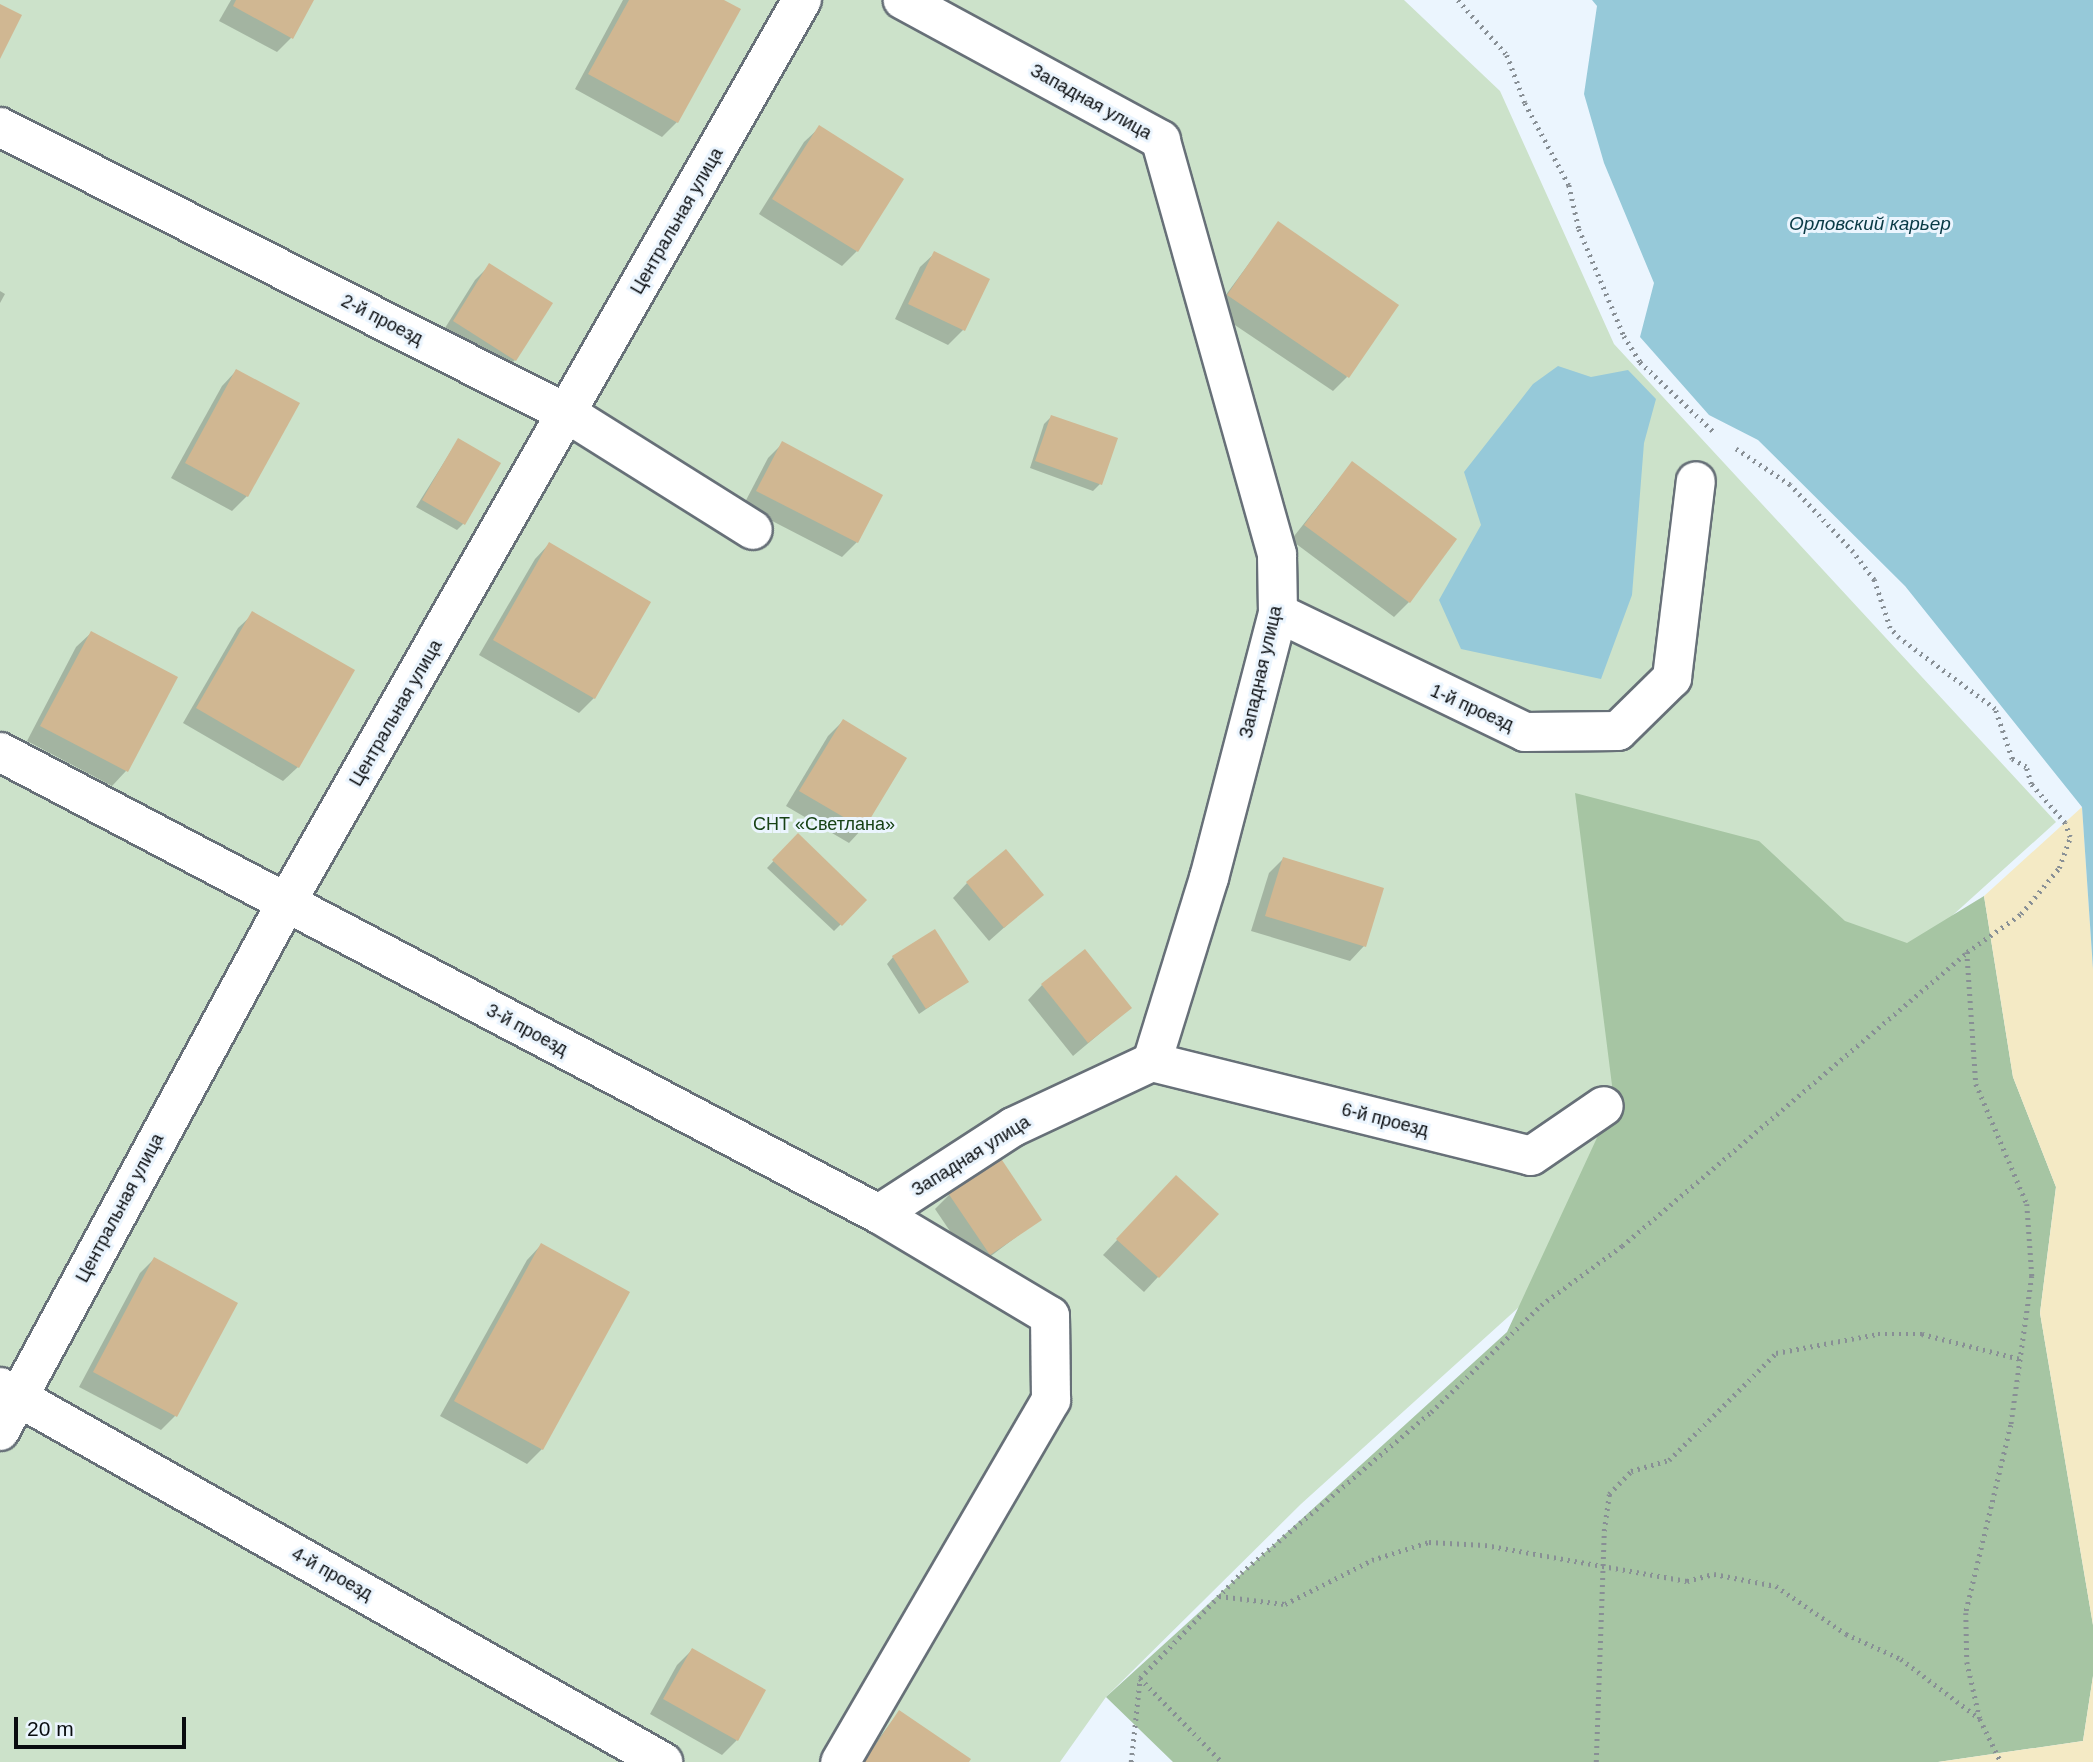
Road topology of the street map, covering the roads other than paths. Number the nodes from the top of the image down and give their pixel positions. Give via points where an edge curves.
1 (802, 0) edge
2 (904, 0) edge
3 (0, 127) edge
4 (568, 414) junction
5 (1696, 481) dead end
6 (753, 530) dead end
7 (1278, 613) junction
8 (0, 752) edge
9 (286, 903) junction
10 (1152, 1062) junction
11 (1604, 1106) dead end
12 (880, 1214) junction
13 (9, 1392) edge
14 (0, 1431) edge
15 (663, 1762) edge
16 (839, 1762) edge

1 - 4 street, Центральная улица
2 - 7 street, Западная улица via 1161,140 1277,554
3 - 4 street, 2-й проезд
4 - 6 street, 2-й проезд
4 - 9 street, Центральная улица
5 - 7 street, 1-й проезд via 1672,678 1618,731 1525,732
7 - 10 street, Западная улица via 1209,878
8 - 9 street, 3-й проезд
9 - 12 street, 3-й проезд
9 - 13 street, Центральная улица
10 - 11 street, 6-й проезд via 1531,1156
10 - 12 street, Западная улица via 1013,1127
12 - 16 street, 3-й проезд via 1050,1316 1051,1400
13 - 14 street, Центральная улица
13 - 15 street, 4-й проезд

